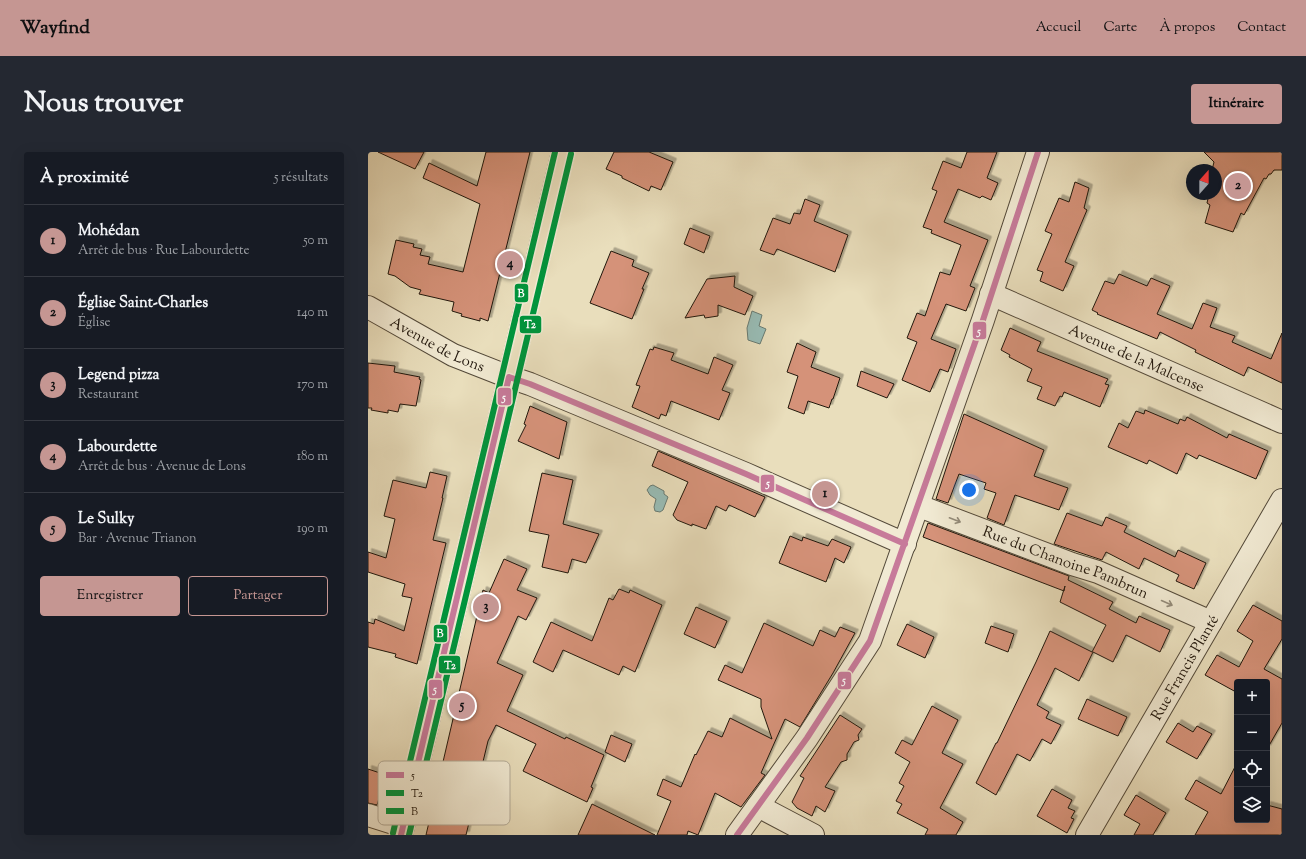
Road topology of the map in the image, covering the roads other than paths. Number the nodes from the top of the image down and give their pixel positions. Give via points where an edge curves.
1 (563, 152) edge
2 (1038, 152) edge
3 (991, 294) junction
4 (368, 307) edge
5 (509, 378) junction
6 (1282, 422) edge
7 (1282, 500) edge
8 (919, 506) junction
9 (905, 544) junction
10 (1211, 622) junction
11 (418, 761) edge
12 (758, 806) junction
13 (368, 815) edge
14 (378, 819) edge
15 (391, 825) edge
16 (402, 830) edge
17 (737, 835) edge
18 (813, 835) edge
19 (1087, 835) edge

1 - 5 main road
2 - 3 street
3 - 6 street, Avenue de la Malcense
3 - 8 street
4 - 5 street, Avenue de Lons via 453,355
5 - 9 street, Avenue de Lons via 530,384 721,463
5 - 11 main road
7 - 10 street, Rue Francis Planté
8 - 9 street
8 -> 10 street, Rue du Chanoine Pambrun via 1098,572
9 - 12 street via 870,641 807,738
10 - 19 street, Rue Francis Planté
12 - 17 street
12 - 18 street
13 - 14 street
15 - 16 street

